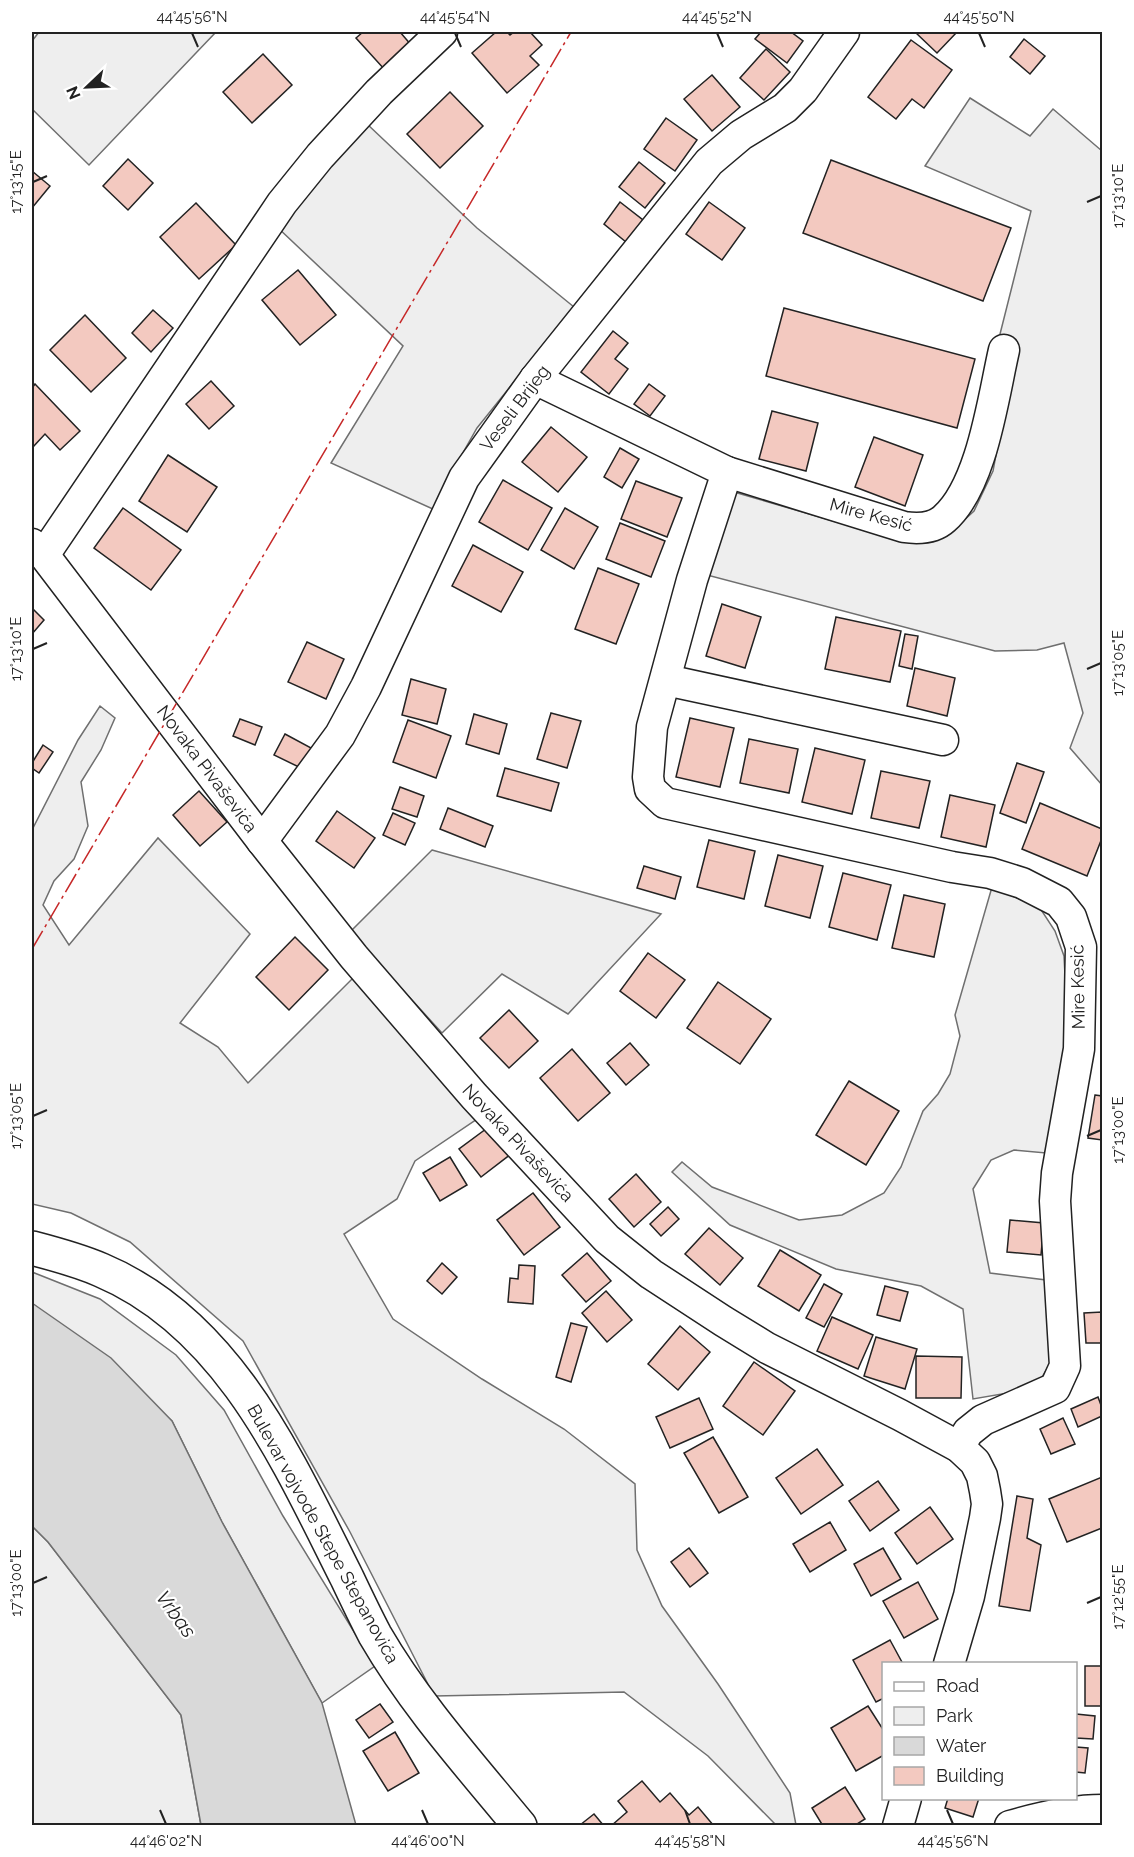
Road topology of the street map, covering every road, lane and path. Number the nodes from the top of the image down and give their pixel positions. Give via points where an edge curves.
1 (442, 32) edge
2 (844, 32) edge
3 (1004, 350) dead end
4 (536, 379) junction
5 (727, 472) junction
6 (38, 550) edge
7 (666, 680) junction
8 (943, 740) dead end
9 (262, 841) junction
10 (32, 1248) edge
11 (959, 1447) junction
12 (950, 1662) edge
13 (905, 1800) edge
14 (1102, 1810) edge
15 (520, 1826) edge
16 (898, 1826) edge
17 (1010, 1826) edge

1 - 6 street via 379,92 282,203
2 - 4 street, Veseli Brijeg via 785,108 741,135 709,162
3 - 5 street, Mire Kesić via 970,483 943,520 929,527 904,527
4 - 5 street, Mire Kesić
4 - 9 street, Veseli Brijeg via 464,478 340,735
5 - 7 street, Mire Kesić via 692,580
6 - 9 street, Novaka Pivaševića
7 - 8 street
7 - 11 street, Mire Kesić via 652,727 647,766 650,789 665,803 990,873 1022,883 1059,902 1071,917 1081,947 1079,1049 1055,1201 1065,1366 1055,1388 983,1420 968,1432
9 - 11 street, Novaka Pivaševića via 354,957 474,1096 608,1239 651,1274 767,1348
10 - 15 main road, Bulevar vojvode Stepe Stepanovića via 102,1270 139,1290 185,1324 221,1362 265,1423 375,1634 413,1694
11 - 12 street, Novaka Pivaševića via 975,1462 982,1476 987,1504 969,1596
13 - 16 street
14 - 17 street via 1046,1815

